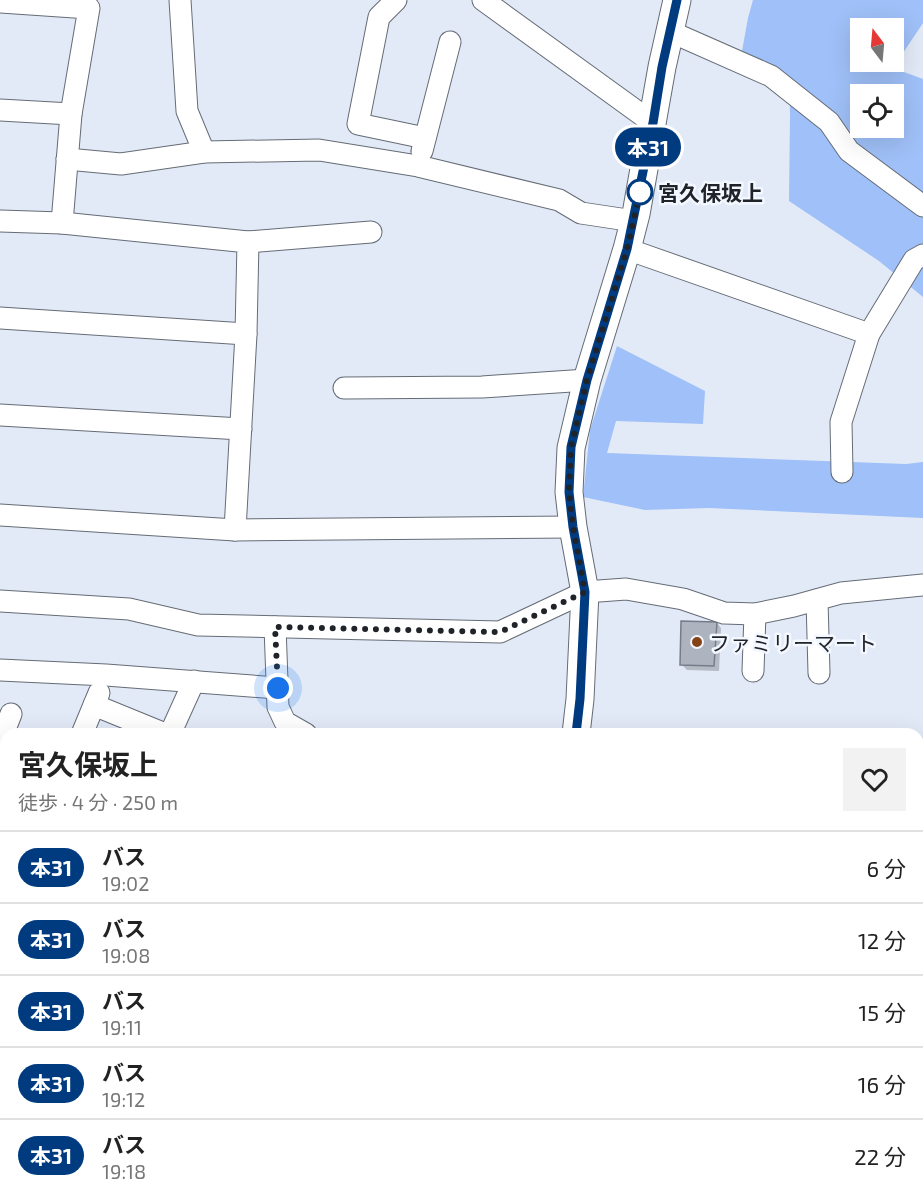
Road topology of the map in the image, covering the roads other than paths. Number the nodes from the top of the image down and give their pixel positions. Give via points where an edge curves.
1 (180, 0) edge
2 (396, 0) edge
3 (483, 0) edge
4 (677, 0) edge
5 (0, 2) edge
6 (669, 31) junction
7 (450, 42) dead end
8 (0, 110) edge
9 (71, 114) junction
10 (653, 123) junction
11 (425, 138) junction
12 (204, 152) junction
13 (67, 159) junction
14 (418, 166) junction
15 (923, 206) edge
16 (0, 221) edge
17 (634, 221) junction
18 (62, 224) junction
19 (371, 232) dead end
20 (248, 242) junction
21 (627, 249) junction
22 (923, 255) edge
23 (0, 318) edge
24 (246, 334) junction
25 (869, 334) junction
26 (587, 380) junction
27 (344, 388) dead end
28 (0, 415) edge
29 (240, 429) junction
30 (842, 472) dead end
31 (0, 515) edge
32 (573, 527) junction
33 (235, 530) junction
34 (923, 585) edge
35 (585, 592) junction
36 (817, 600) junction
37 (0, 601) edge
38 (755, 614) junction
39 (275, 627) junction
40 (0, 670) edge
41 (753, 670) dead end
42 (819, 673) dead end
43 (106, 675) junction
44 (194, 681) junction
45 (278, 688) junction
46 (94, 705) junction
47 (11, 714) dead end
48 (6, 728) edge
49 (84, 728) edge
50 (150, 728) edge
51 (173, 728) edge
52 (296, 728) edge
53 (577, 728) edge

1 - 12 street via 187,111
2 - 11 street via 379,17 358,124
3 - 10 street
4 - 6 main road
5 - 9 street via 89,8
6 - 10 main road
6 - 15 street via 771,76 829,122 849,152
7 - 11 street
8 - 9 street
9 - 13 street
10 - 17 main road
11 - 14 street
12 - 13 street via 121,164
12 - 14 street via 319,150
13 - 18 street
14 - 17 street via 559,200 582,213
16 - 18 street
17 - 21 main road
18 - 20 street
19 - 20 street
20 - 24 street
21 - 25 street
21 - 26 main road
22 - 25 street via 914,260
23 - 24 street
24 - 29 street
25 - 30 street via 841,422
26 - 27 street via 482,387
26 - 32 main road via 568,471
28 - 29 street
29 - 33 street
31 - 33 street
32 - 33 street
32 - 35 main road
34 - 36 street via 841,593
35 - 38 street via 627,589 683,599 724,613
35 - 39 street via 500,632
35 - 53 main road
36 - 38 street
36 - 42 street
37 - 39 street via 129,609 198,625
38 - 41 street
39 - 45 street
40 - 43 street
43 - 44 street
43 - 46 street
44 - 45 street
44 - 51 street
45 - 52 street via 278,707 285,722
46 - 49 street
46 - 50 street
47 - 48 street

